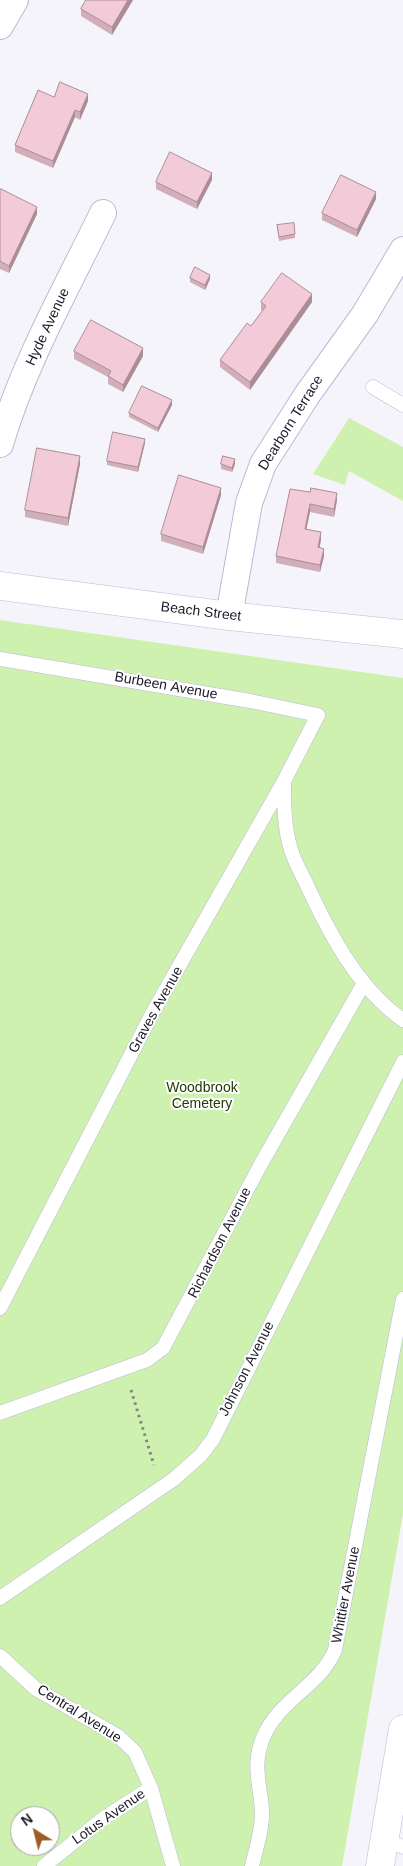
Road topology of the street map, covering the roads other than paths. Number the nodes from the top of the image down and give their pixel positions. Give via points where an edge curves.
1 (15, 0) edge
2 (0, 26) edge
3 (102, 213) dead end
4 (403, 250) edge
5 (372, 388) dead end
6 (403, 405) edge
7 (0, 444) edge
8 (0, 586) edge
9 (229, 616) junction
10 (403, 634) edge
11 (7, 660) edge
12 (318, 715) joint
13 (284, 781) junction
14 (364, 984) junction
15 (403, 1020) edge
16 (403, 1062) edge
17 (403, 1299) edge
18 (0, 1308) edge
19 (0, 1413) edge
20 (0, 1598) edge
21 (0, 1656) edge
22 (403, 1729) edge
23 (151, 1788) junction
24 (389, 1851) edge
25 (44, 1866) edge
26 (172, 1866) edge
27 (252, 1866) edge

1 - 2 street
3 - 7 street, Hyde Avenue via 22,384
4 - 9 street, Dearborn Terrace via 365,314 263,464 246,520
5 - 6 lane
8 - 9 street, Beach Street
9 - 10 street, Beach Street
11 - 12 lane, Burbeen Avenue
12 - 13 lane, Graves Avenue
13 - 14 lane via 284,817 291,850 318,908
13 - 18 lane, Graves Avenue via 153,1012
14 - 15 lane via 386,1008
14 - 19 lane, Richardson Avenue via 262,1162 163,1348 147,1360
16 - 20 lane, Johnson Avenue via 213,1439 201,1456 161,1488
17 - 27 lane, Whittier Avenue via 335,1650 330,1663 284,1707 263,1738 256,1773 262,1815
21 - 23 lane, Central Avenue via 36,1689 118,1736 135,1752
22 - 24 street
23 - 25 lane, Lotus Avenue via 104,1818
23 - 26 lane, Central Avenue

